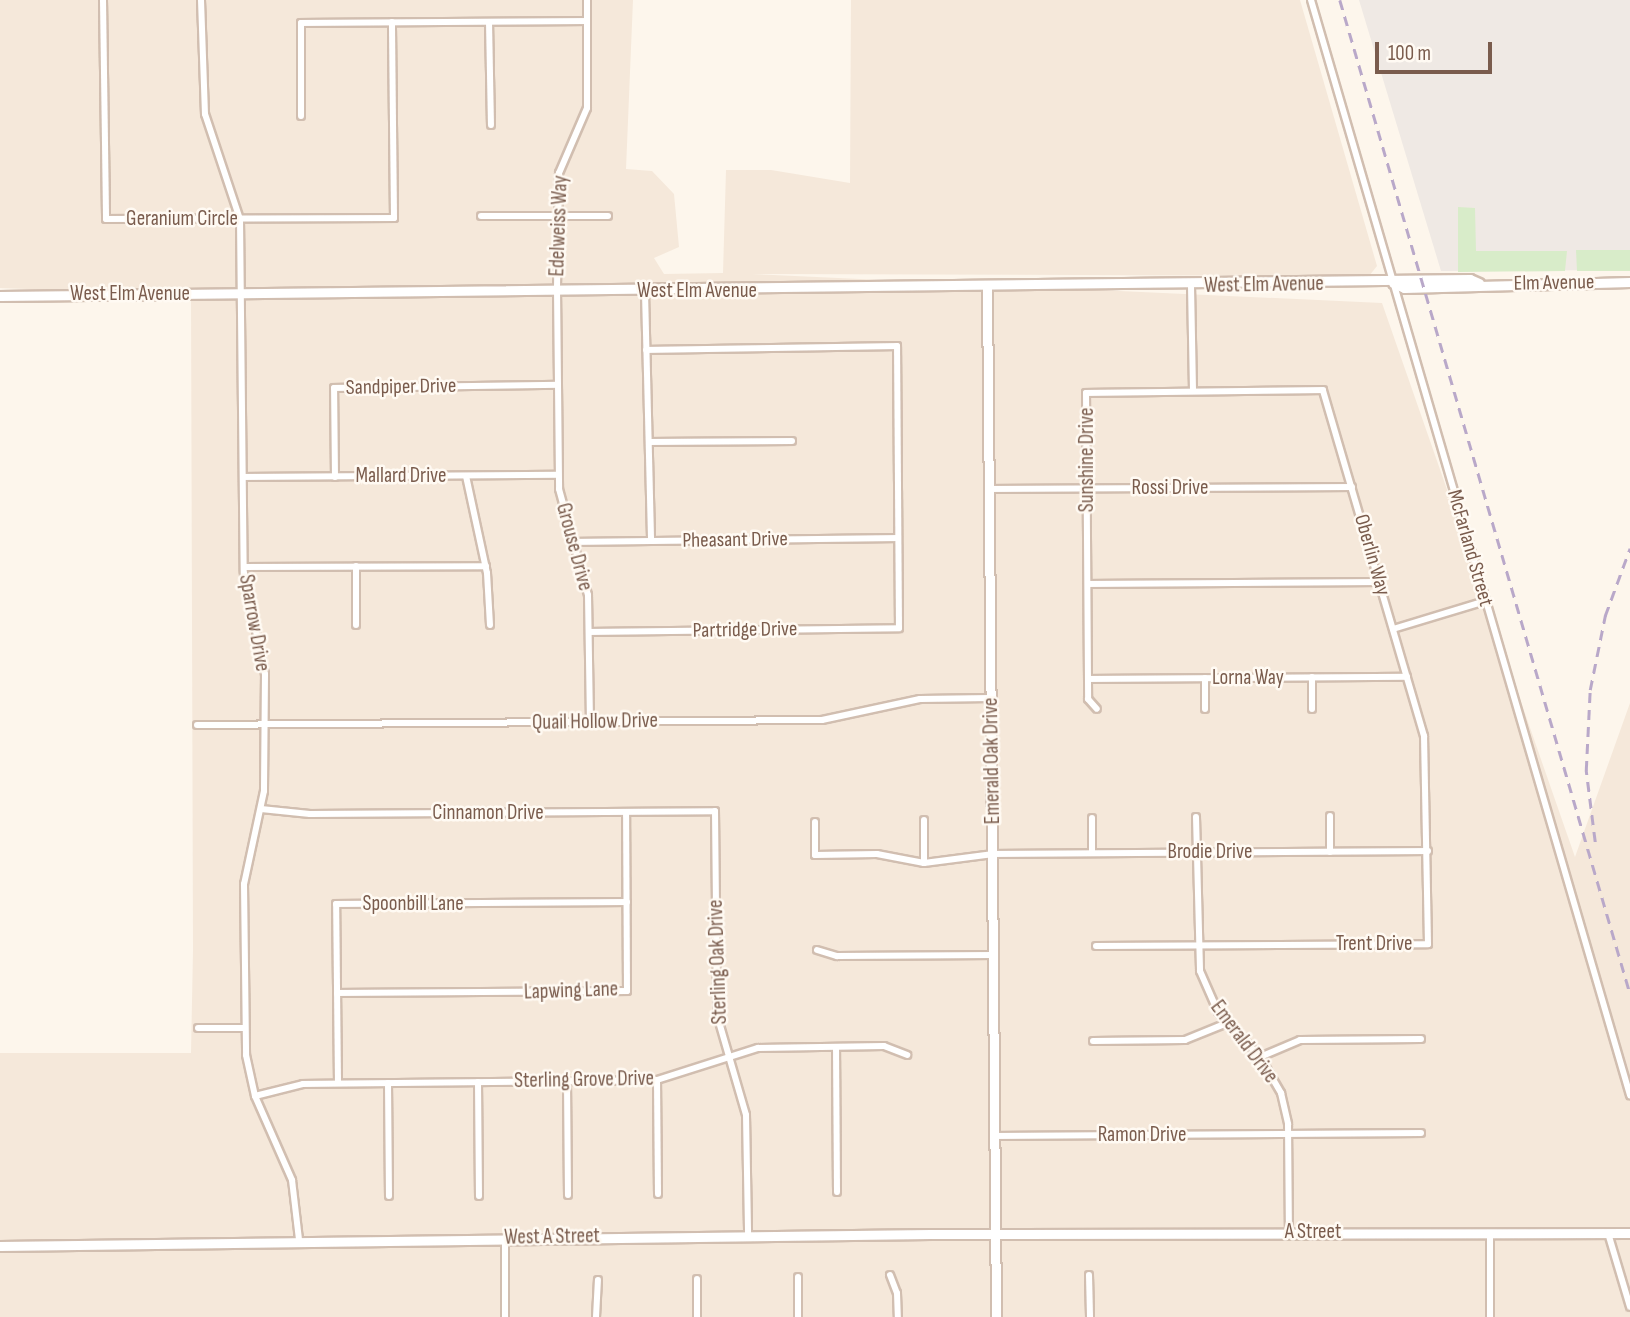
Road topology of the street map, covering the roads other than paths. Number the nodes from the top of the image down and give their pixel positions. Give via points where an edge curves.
1 (103, 0) edge
2 (201, 0) edge
3 (587, 0) edge
4 (1311, 0) edge
5 (587, 21) junction
6 (392, 22) junction
7 (489, 22) junction
8 (301, 116) dead end
9 (491, 125) dead end
10 (481, 216) dead end
11 (558, 216) junction
12 (608, 216) dead end
13 (240, 219) junction
14 (1630, 282) edge
15 (1393, 283) junction
16 (1422, 283) joint
17 (1191, 286) junction
18 (987, 287) junction
19 (557, 289) junction
20 (645, 292) junction
21 (241, 293) junction
22 (0, 296) edge
23 (646, 350) junction
24 (558, 385) junction
25 (1323, 390) joint
26 (1194, 391) junction
27 (792, 441) dead end
28 (650, 442) junction
29 (558, 475) junction
30 (466, 476) junction
31 (243, 477) junction
32 (335, 477) junction
33 (1352, 487) junction
34 (989, 489) junction
35 (1087, 489) junction
36 (898, 538) junction
37 (650, 541) junction
38 (572, 542) junction
39 (355, 566) junction
40 (486, 566) junction
41 (244, 567) junction
42 (1379, 582) junction
43 (1088, 584) junction
44 (1486, 601) junction
45 (356, 625) dead end
46 (489, 625) dead end
47 (1393, 629) junction
48 (590, 632) junction
49 (1312, 677) junction
50 (1407, 677) junction
51 (1205, 678) junction
52 (1088, 679) junction
53 (991, 698) junction
54 (1097, 709) dead end
55 (1205, 709) dead end
56 (1312, 709) dead end
57 (590, 722) junction
58 (197, 725) dead end
59 (266, 725) junction
60 (1427, 779) joint
61 (261, 809) junction
62 (715, 811) joint
63 (626, 812) junction
64 (1330, 816) dead end
65 (1196, 817) dead end
66 (1092, 818) dead end
67 (924, 820) dead end
68 (815, 822) dead end
69 (1427, 851) junction
70 (1330, 852) junction
71 (1092, 853) junction
72 (1196, 853) junction
73 (993, 854) junction
74 (924, 863) junction
75 (627, 902) junction
76 (1096, 946) dead end
77 (1197, 946) junction
78 (817, 950) dead end
79 (994, 955) junction
80 (337, 993) junction
81 (1227, 1023) junction
82 (198, 1028) dead end
83 (245, 1028) junction
84 (1421, 1039) dead end
85 (1093, 1041) dead end
86 (836, 1046) junction
87 (726, 1055) junction
88 (908, 1055) dead end
89 (1260, 1057) junction
90 (657, 1080) junction
91 (478, 1082) junction
92 (567, 1082) junction
93 (338, 1083) junction
94 (388, 1083) junction
95 (1630, 1095) edge
96 (255, 1096) junction
97 (1421, 1133) dead end
98 (1289, 1134) junction
99 (995, 1136) junction
100 (837, 1192) dead end
101 (658, 1194) dead end
102 (568, 1195) dead end
103 (389, 1196) dead end
104 (479, 1196) dead end
105 (1289, 1232) junction
106 (1608, 1233) junction
107 (1630, 1233) edge
108 (996, 1234) junction
109 (1490, 1234) junction
110 (748, 1236) junction
111 (505, 1238) junction
112 (299, 1240) junction
113 (0, 1246) edge
114 (890, 1275) dead end
115 (1089, 1275) dead end
116 (798, 1277) dead end
117 (697, 1279) dead end
118 (597, 1280) dead end
119 (1630, 1307) edge
120 (505, 1317) edge
121 (596, 1317) edge
122 (697, 1317) edge
123 (798, 1317) edge
124 (898, 1317) edge
125 (996, 1317) edge
126 (1090, 1317) edge
127 (1490, 1317) edge

1 - 13 street, Geranium Circle via 106,219
2 - 13 street, Sparrow Drive via 205,114
3 - 5 street, Edelweiss Way
4 - 15 street, McFarland Street
5 - 7 street
5 - 11 street, Edelweiss Way via 587,108 559,173
6 - 7 street
6 - 8 street via 301,23
6 - 13 street, Geranium Circle via 394,218
7 - 9 street
10 - 11 street
11 - 12 street
11 - 19 street, Edelweiss Way
13 - 21 street, Sparrow Drive
14 - 16 street, Elm Avenue
15 - 16 street, West Elm Avenue
15 - 17 street, West Elm Avenue
15 - 44 street, McFarland Street
17 - 18 street, West Elm Avenue
17 - 26 street
18 - 20 street, West Elm Avenue
18 - 34 street, Emerald Oak Drive
19 - 20 street, West Elm Avenue
19 - 21 street, West Elm Avenue
19 - 24 street, Grouse Drive
20 - 23 street
21 - 22 street, West Elm Avenue
21 - 31 street, Sparrow Drive
23 - 28 street
23 - 36 street via 897,346
24 - 29 street, Grouse Drive
24 - 32 street, Sandpiper Drive via 334,387
25 - 26 street, Sunshine Drive
25 - 33 street, Oberlin Way
26 - 35 street, Sunshine Drive via 1086,393
27 - 28 street
28 - 37 street
29 - 30 street, Mallard Drive
29 - 38 street, Grouse Drive
30 - 32 street, Mallard Drive
30 - 40 street
31 - 32 street, Mallard Drive
31 - 41 street, Sparrow Drive
33 - 35 street, Rossi Drive
33 - 42 street, Oberlin Way
34 - 35 street, Rossi Drive
34 - 53 street, Emerald Oak Drive
35 - 43 street, Sunshine Drive
36 - 37 street, Pheasant Drive
36 - 48 street, Partridge Drive via 899,628
37 - 38 street, Pheasant Drive
38 - 48 street, Grouse Drive via 588,595
39 - 40 street
39 - 41 street
39 - 45 street
40 - 46 street
41 - 59 street, Sparrow Drive via 262,654
42 - 43 street
42 - 47 street, Oberlin Way
43 - 52 street, Sunshine Drive
44 - 47 street
44 - 95 street, McFarland Street
47 - 50 street, Oberlin Way
48 - 57 street, Grouse Drive
49 - 50 street, Lorna Way
49 - 51 street, Lorna Way
49 - 56 street
50 - 60 street, Oberlin Way via 1420,720
51 - 52 street, Lorna Way
51 - 55 street
52 - 54 street, Sunshine Drive via 1088,699
53 - 57 street, Quail Hollow Drive via 920,699 835,719
53 - 73 street, Emerald Oak Drive
57 - 59 street, Quail Hollow Drive
58 - 59 street, Quail Hollow Drive
59 - 61 street, Sparrow Drive
60 - 69 street, Trent Drive
61 - 63 street, Cinnamon Drive via 310,814
61 - 83 street, Sparrow Drive via 244,884
62 - 63 street, Cinnamon Drive
62 - 87 street, Sterling Oak Drive via 717,1015
63 - 75 street, Lapwing Lane
64 - 70 street
65 - 72 street, Emerald Drive
66 - 71 street
67 - 74 street
68 - 74 street, Brodie Drive via 815,855 877,855
69 - 70 street, Brodie Drive
69 - 77 street, Trent Drive via 1428,944
70 - 72 street, Brodie Drive
71 - 72 street, Brodie Drive
71 - 73 street, Brodie Drive
72 - 77 street, Emerald Drive
73 - 74 street, Brodie Drive
73 - 79 street, Emerald Oak Drive
75 - 80 street, Lapwing Lane via 627,992
75 - 80 street, Spoonbill Lane via 336,904
76 - 77 street
77 - 81 street, Emerald Drive via 1204,985
78 - 79 street via 837,956
79 - 99 street, Emerald Oak Drive
80 - 93 street, Spoonbill Lane
81 - 85 street via 1195,1039
81 - 89 street, Emerald Drive
82 - 83 street
83 - 96 street, Sparrow Drive
84 - 89 street via 1300,1040
86 - 87 street, Sterling Grove Drive via 758,1048
86 - 88 street, Sterling Grove Drive via 884,1046
86 - 100 street
87 - 90 street, Sterling Grove Drive
87 - 110 street, Sterling Oak Drive via 746,1115
89 - 98 street, Emerald Drive via 1281,1093
90 - 92 street, Sterling Grove Drive
90 - 101 street
91 - 92 street, Sterling Grove Drive
91 - 94 street, Sterling Grove Drive
91 - 104 street
92 - 102 street
93 - 94 street, Sterling Grove Drive
93 - 96 street, Sterling Grove Drive via 289,1086
94 - 103 street
96 - 112 street, Sparrow Drive via 292,1180
97 - 98 street, Ramon Drive
98 - 99 street, Ramon Drive
98 - 105 street, Emerald Drive
99 - 108 street, Emerald Oak Drive
105 - 108 street, A Street
105 - 109 street, A Street
106 - 107 street, A Street
106 - 109 street, A Street
106 - 119 street
108 - 110 street, West A Street
108 - 125 street, Emerald Oak Drive
109 - 127 street
110 - 111 street, West A Street
111 - 112 street, West A Street
111 - 120 street
112 - 113 street, West A Street
114 - 124 street via 897,1293
115 - 126 street
116 - 123 street
117 - 122 street
118 - 121 street

